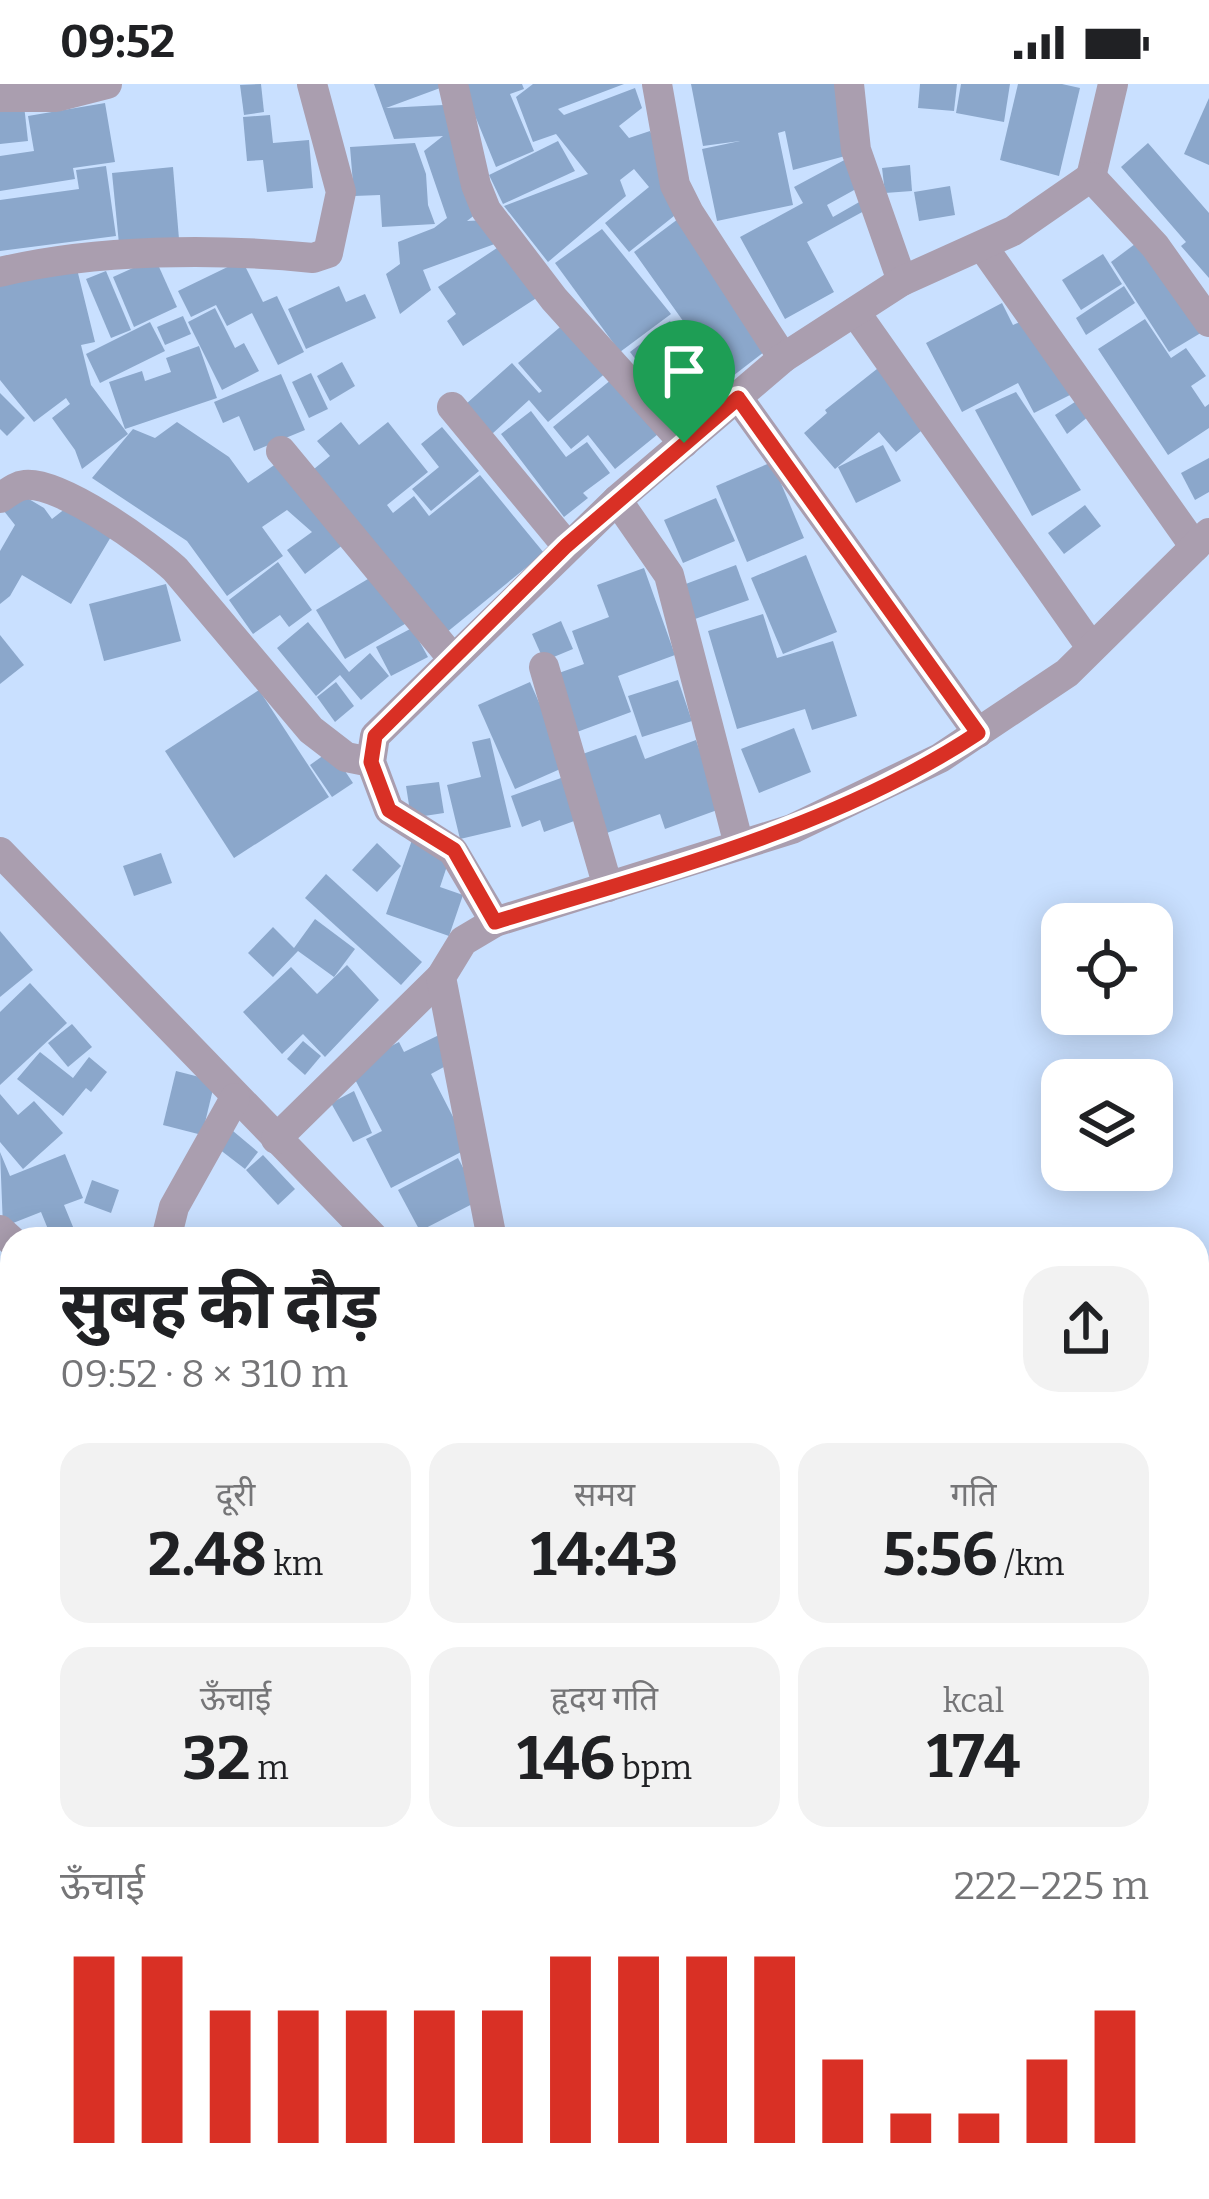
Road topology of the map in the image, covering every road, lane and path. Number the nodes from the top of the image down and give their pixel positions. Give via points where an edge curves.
1 (107, 84) edge
2 (311, 84) edge
3 (453, 84) edge
4 (657, 84) edge
5 (849, 84) edge
6 (1113, 84) edge
7 (0, 97) edge
8 (1090, 177) junction
9 (983, 247) junction
10 (0, 272) edge
11 (902, 280) junction
12 (859, 317) junction
13 (1209, 322) edge
14 (782, 358) junction
15 (741, 402) junction
16 (452, 407) dead end
17 (684, 443) junction
18 (281, 451) dead end
19 (0, 498) edge
20 (622, 506) junction
21 (1202, 540) edge
22 (566, 546) junction
23 (1090, 647) junction
24 (453, 659) junction
25 (544, 667) dead end
26 (978, 733) junction
27 (374, 770) junction
28 (739, 845) junction
29 (0, 852) edge
30 (608, 887) junction
31 (495, 922) junction
32 (441, 977) junction
33 (235, 1098) junction
34 (276, 1139) junction
35 (169, 1227) edge
36 (363, 1227) edge
37 (490, 1227) edge

1 - 7 street via 56,97
2 - 10 street via 341,192 328,253 121,254
3 - 17 street via 486,210
4 - 14 street via 675,185
5 - 11 street via 856,150
6 - 8 street
8 - 9 street
8 - 13 street via 1155,246
9 - 11 street
9 - 21 street
11 - 12 street
12 - 14 street
12 - 23 street
14 - 15 street
15 - 17 street
15 - 26 street
16 - 22 street
17 - 20 street
18 - 24 street
19 - 27 street via 26,485 49,487 150,545 311,730
20 - 22 street
20 - 28 street via 669,575
21 - 23 street
22 - 24 street
23 - 26 street via 1067,673
24 - 27 street via 375,736
25 - 30 street
26 - 28 street via 792,829
27 - 31 street via 389,810 454,850
28 - 30 street
29 - 33 street
30 - 31 street
31 - 32 street via 463,940
32 - 34 street
32 - 37 street
33 - 34 street
33 - 35 street
34 - 36 street

